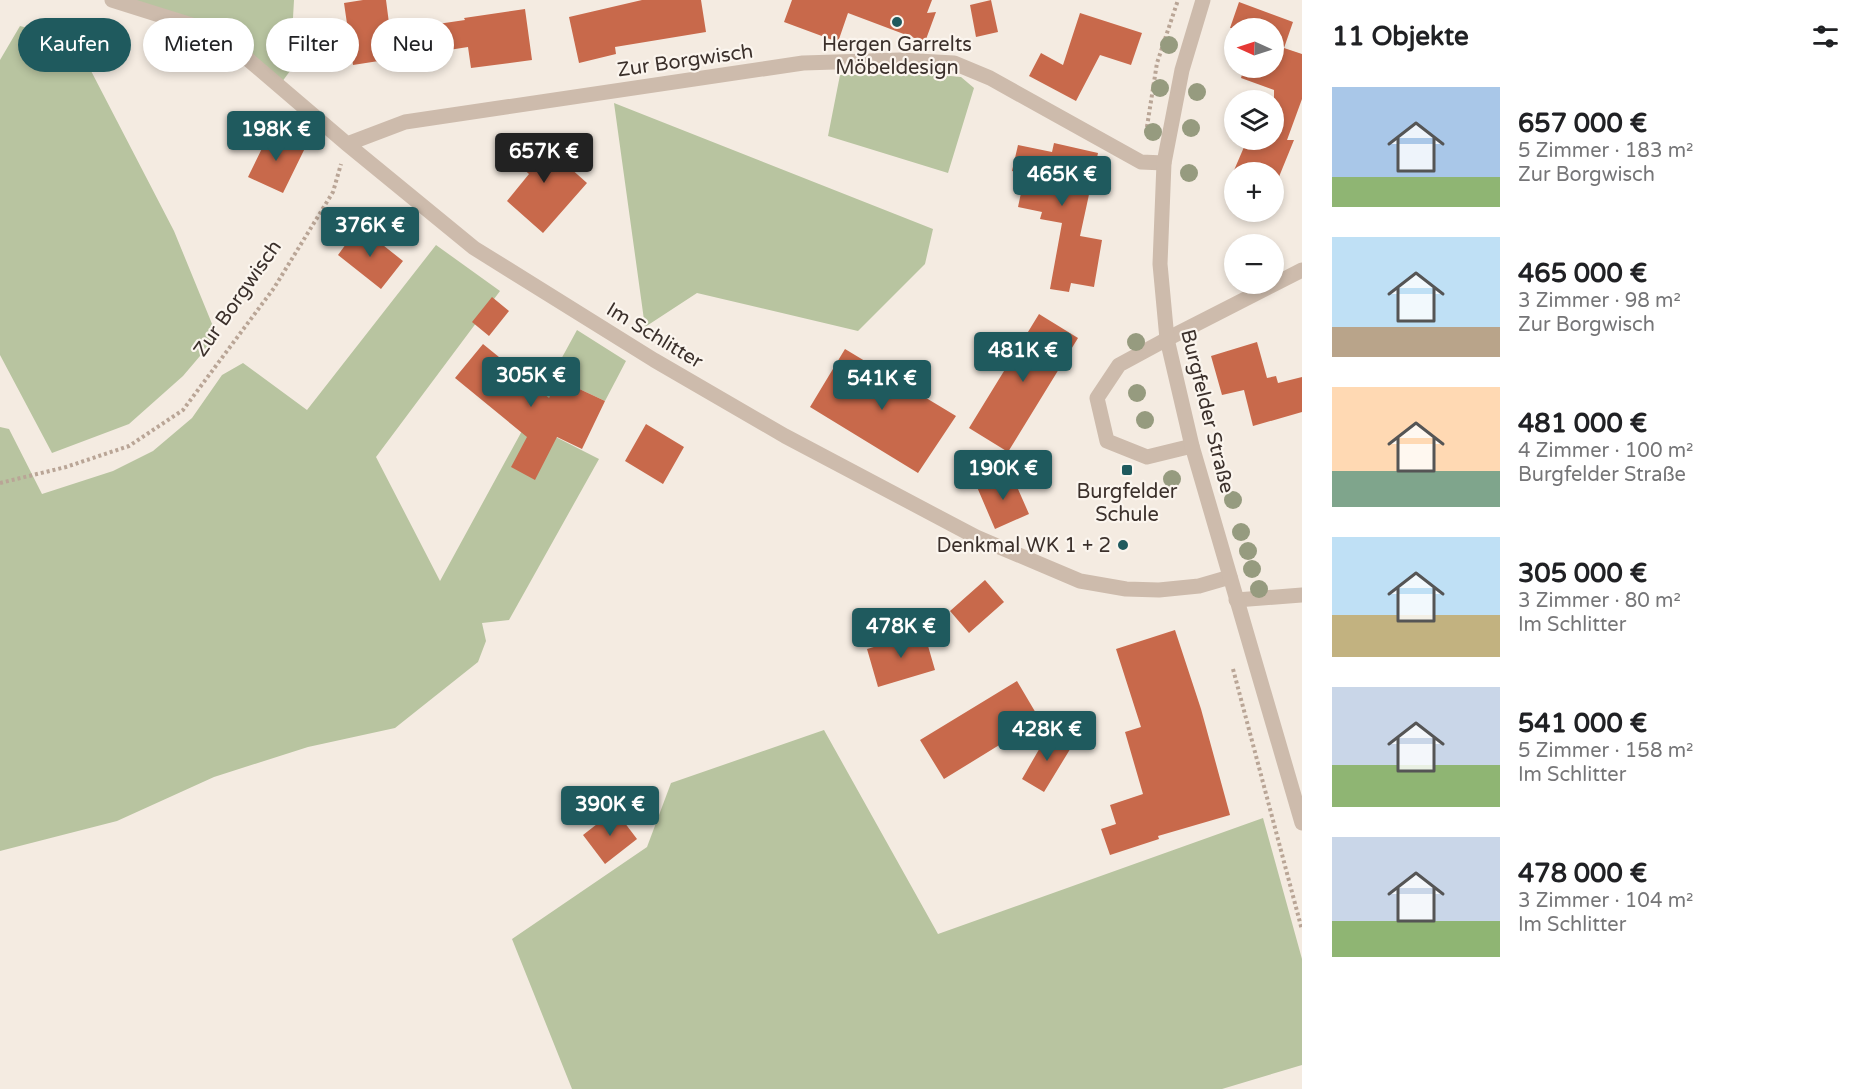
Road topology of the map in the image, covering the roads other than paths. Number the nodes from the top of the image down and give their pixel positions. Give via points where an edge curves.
1 (112, 0) edge
2 (1203, 0) edge
3 (347, 144) junction
4 (1164, 163) junction
5 (1302, 270) edge
6 (1167, 339) junction
7 (1192, 446) junction
8 (1230, 577) junction
9 (1302, 595) edge
10 (1236, 600) junction
11 (1302, 823) edge

1 - 3 street, Im Schlitter via 223,38
2 - 4 street, Burgfelder Straße via 1182,70
3 - 4 street, Zur Borgwisch via 405,122 803,63 900,60 954,63 990,78 1141,162
3 - 8 street, Im Schlitter via 474,248 784,436 976,537 1080,581 1126,589 1199,586
4 - 6 street, Burgfelder Straße via 1160,264
5 - 6 street
6 - 7 street, Burgfelder Straße
6 - 7 street via 1119,365 1096,398 1107,441 1147,457
7 - 8 street, Burgfelder Straße
8 - 10 street, Burgfelder Straße
9 - 10 street
10 - 11 street, Burgfelder Straße

